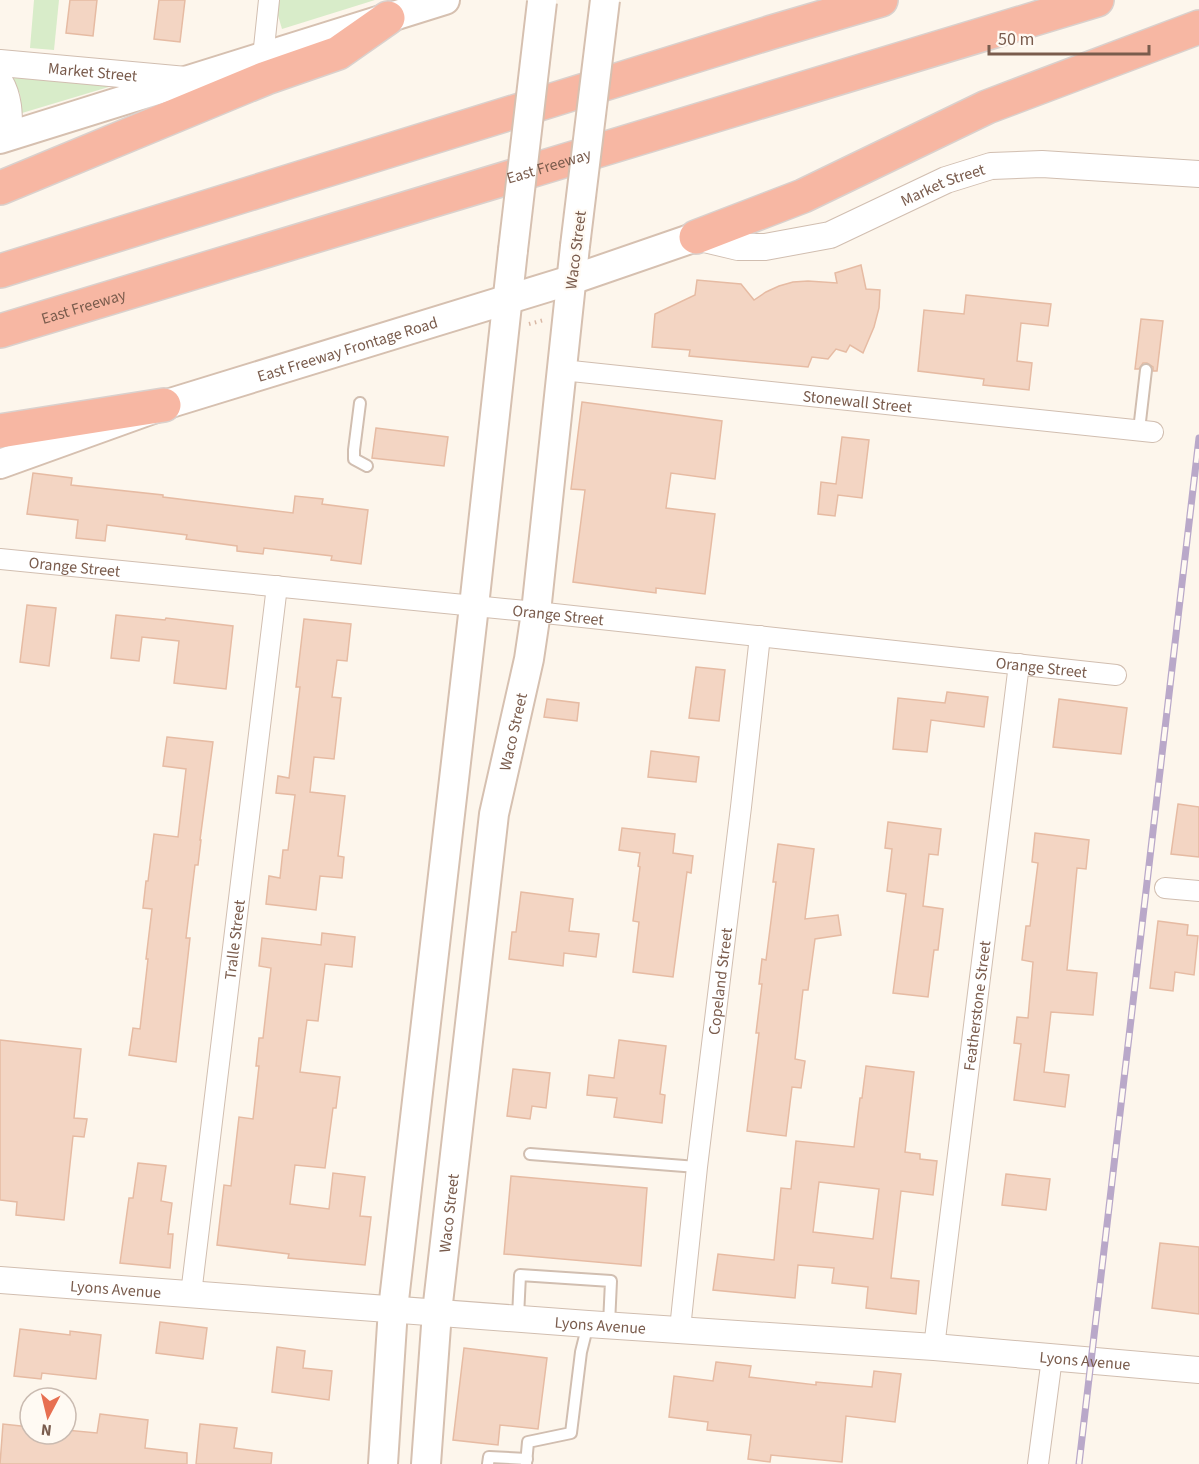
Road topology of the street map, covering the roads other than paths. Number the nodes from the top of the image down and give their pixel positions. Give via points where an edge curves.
1 (270, 0) edge
2 (445, 0) edge
3 (605, 0) edge
4 (881, 0) edge
5 (1097, 0) edge
6 (542, 1) edge
7 (388, 18) junction
8 (1199, 27) edge
9 (263, 57) junction
10 (0, 63) edge
11 (186, 80) junction
12 (0, 82) edge
13 (4, 137) edge
14 (1199, 174) edge
15 (0, 188) edge
16 (696, 237) junction
17 (0, 271) edge
18 (571, 280) junction
19 (507, 300) junction
20 (0, 331) edge
21 (562, 370) junction
22 (1146, 370) dead end
23 (360, 403) dead end
24 (164, 405) junction
25 (0, 431) edge
26 (1146, 431) joint
27 (0, 464) edge
28 (367, 466) dead end
29 (0, 559) edge
30 (277, 586) junction
31 (474, 606) junction
32 (536, 612) junction
33 (760, 636) junction
34 (1019, 664) junction
35 (1116, 675) dead end
36 (1165, 888) dead end
37 (1199, 891) edge
38 (433, 961) junction
39 (477, 967) junction
40 (530, 1155) dead end
41 (697, 1167) junction
42 (0, 1280) edge
43 (191, 1294) junction
44 (393, 1309) junction
45 (436, 1312) junction
46 (518, 1317) junction
47 (598, 1324) junction
48 (680, 1329) junction
49 (934, 1347) junction
50 (1052, 1358) junction
51 (1199, 1370) edge
52 (526, 1462) edge
53 (383, 1464) edge
54 (426, 1464) edge
55 (488, 1464) edge
56 (1038, 1464) edge

1 - 9 street
2 - 7 main road
3 - 18 main road, Waco Street, bridge
4 - 17 highway
5 - 20 highway, East Freeway
6 - 19 main road, bridge
7 - 9 main road
7 - 15 highway via 338,53 266,78
8 - 16 highway via 987,107 803,196
9 - 11 main road
10 - 11 street, Market Street
11 - 13 main road
12 - 13 street via 9,109
14 - 16 street, Market Street via 1042,164 991,166 946,180 830,235 765,247 738,247
16 - 18 main road, East Freeway Frontage Road
18 - 19 main road, East Freeway Frontage Road
18 - 21 main road, Waco Street
19 - 24 main road, East Freeway Frontage Road
19 - 31 main road
21 - 26 street, Stonewall Street
21 - 32 main road, Waco Street
22 - 26 lane
23 - 28 lane via 354,459
24 - 25 highway
24 - 27 main road, East Freeway Frontage Road
29 - 30 street, Orange Street
30 - 31 street, Orange Street
30 - 43 street, Tralle Street
31 - 32 street, Orange Street
31 - 38 main road
32 - 33 street, Orange Street
32 - 39 main road, Waco Street via 530,659 495,814
33 - 34 street, Orange Street
33 - 41 street, Copeland Street
34 - 35 street, Orange Street
34 - 49 street, Featherstone Street
36 - 37 street
38 - 39 main road
38 - 44 main road
39 - 45 main road, Waco Street
40 - 41 lane
41 - 48 street, Copeland Street
42 - 43 street, Lyons Avenue
43 - 44 street, Lyons Avenue
44 - 45 street, Lyons Avenue
44 - 53 main road
45 - 46 street, Lyons Avenue
45 - 54 main road, Waco Street
46 - 47 street, Lyons Avenue
46 - 47 lane via 520,1275 611,1281
47 - 48 street, Lyons Avenue
47 - 52 lane via 581,1352 571,1432 528,1442
48 - 49 street, Lyons Avenue
49 - 50 street, Lyons Avenue
50 - 51 street, Lyons Avenue
50 - 56 street
52 - 55 lane via 489,1457

